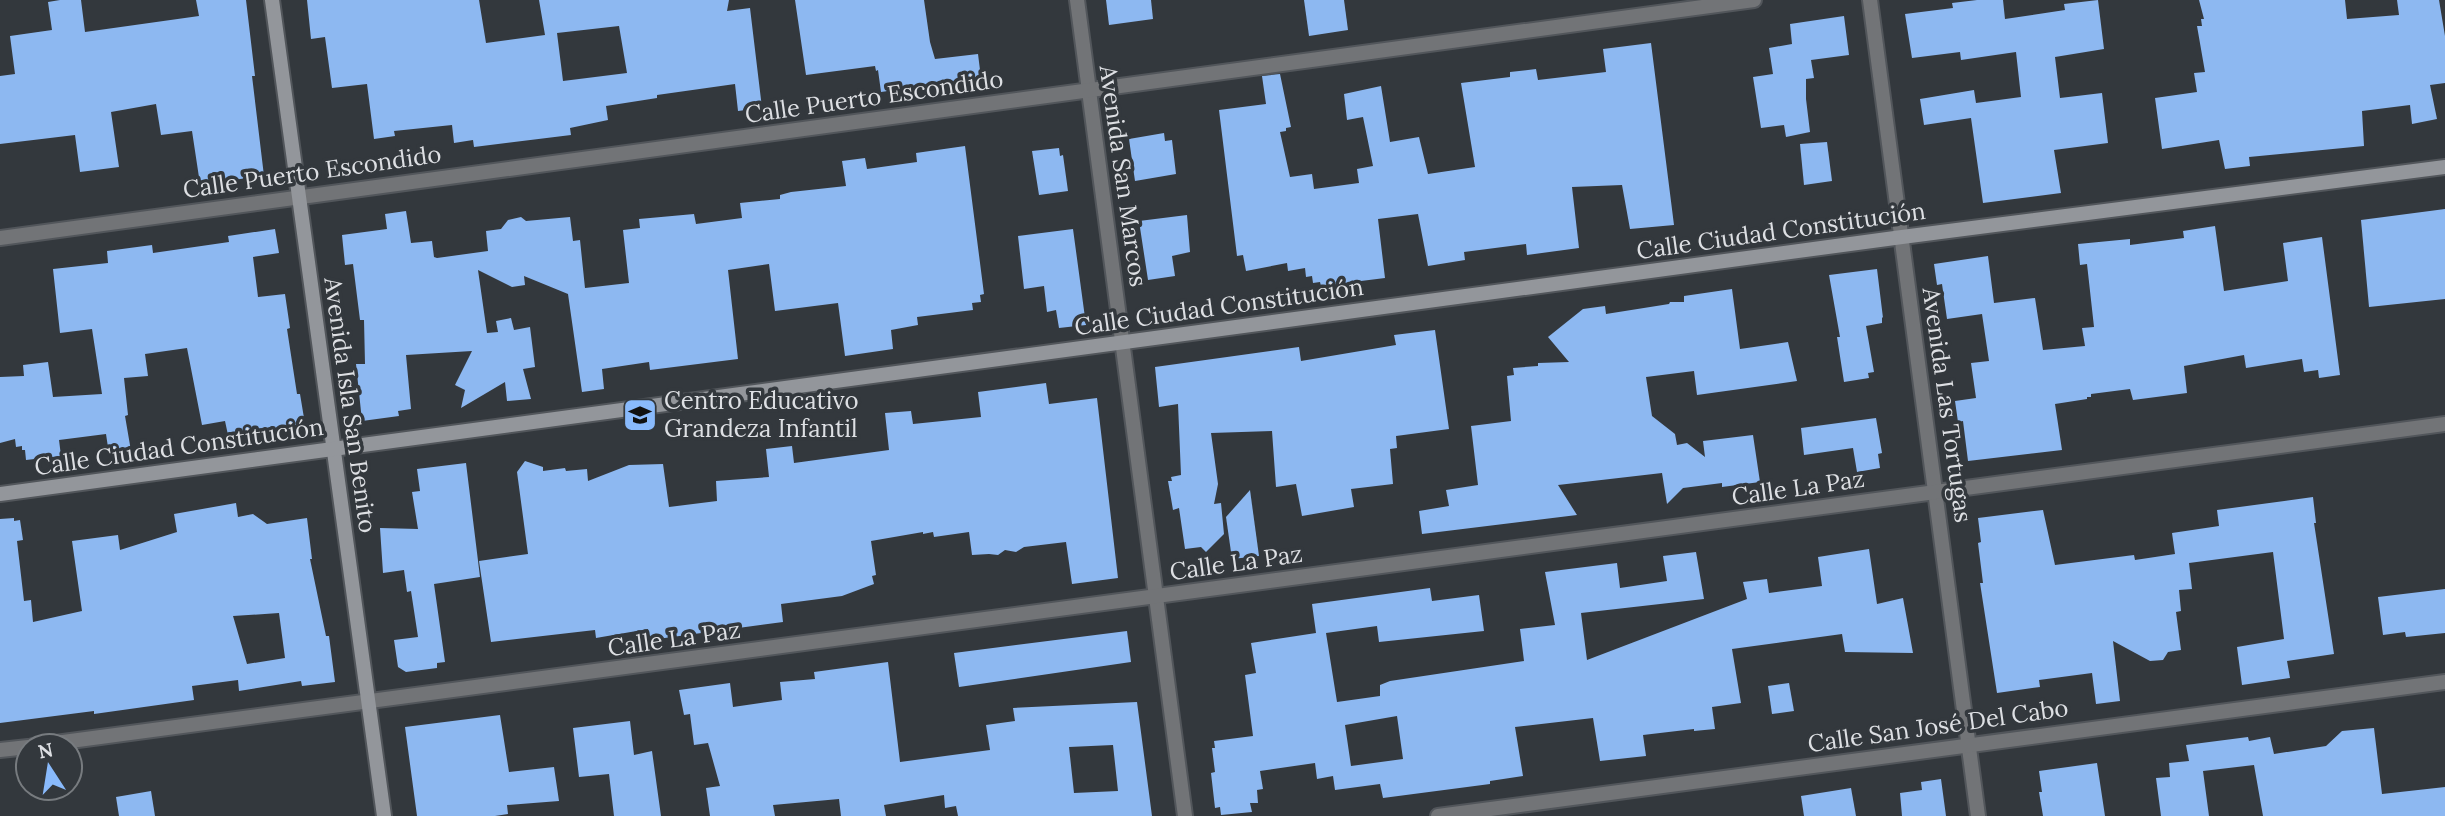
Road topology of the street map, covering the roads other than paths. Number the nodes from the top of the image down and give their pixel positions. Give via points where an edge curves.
1 (272, 0) edge
2 (1077, 0) edge
3 (1755, 0) edge
4 (1870, 0) edge
5 (1089, 92) junction
6 (2445, 167) edge
7 (298, 197) junction
8 (1902, 237) junction
9 (0, 238) edge
10 (1123, 343) junction
11 (2445, 424) edge
12 (333, 449) junction
13 (1936, 493) junction
14 (0, 494) edge
15 (1156, 597) junction
16 (2445, 682) edge
17 (368, 703) junction
18 (84, 739) edge
19 (1969, 745) junction
20 (384, 816) edge
21 (1185, 816) edge
22 (1438, 816) edge
23 (1978, 816) edge

1 - 7 street, Avenida Isla San Benito
2 - 5 street, Avenida San Marcos
3 - 5 street, Calle Puerto Escondido
4 - 8 street, Avenida Las Tortugas
5 - 7 street, Calle Puerto Escondido
5 - 10 street, Avenida San Marcos
6 - 8 street, Calle Ciudad Constitución
7 - 9 street, Calle Puerto Escondido
7 - 12 street, Avenida Isla San Benito
8 - 10 street, Calle Ciudad Constitución
8 - 13 street, Avenida Las Tortugas
10 - 12 street, Calle Ciudad Constitución
10 - 15 street, Avenida San Marcos
11 - 13 street, Calle La Paz
12 - 14 street, Calle Ciudad Constitución
12 - 17 street, Avenida Isla San Benito
13 - 15 street, Calle La Paz
13 - 19 street, Avenida Las Tortugas
15 - 17 street, Calle La Paz
15 - 21 street, Avenida San Marcos
16 - 19 street, Calle San José Del Cabo
17 - 18 street, Calle La Paz
17 - 20 street, Avenida Isla San Benito
19 - 22 street, Calle San José Del Cabo
19 - 23 street, Avenida Las Tortugas

